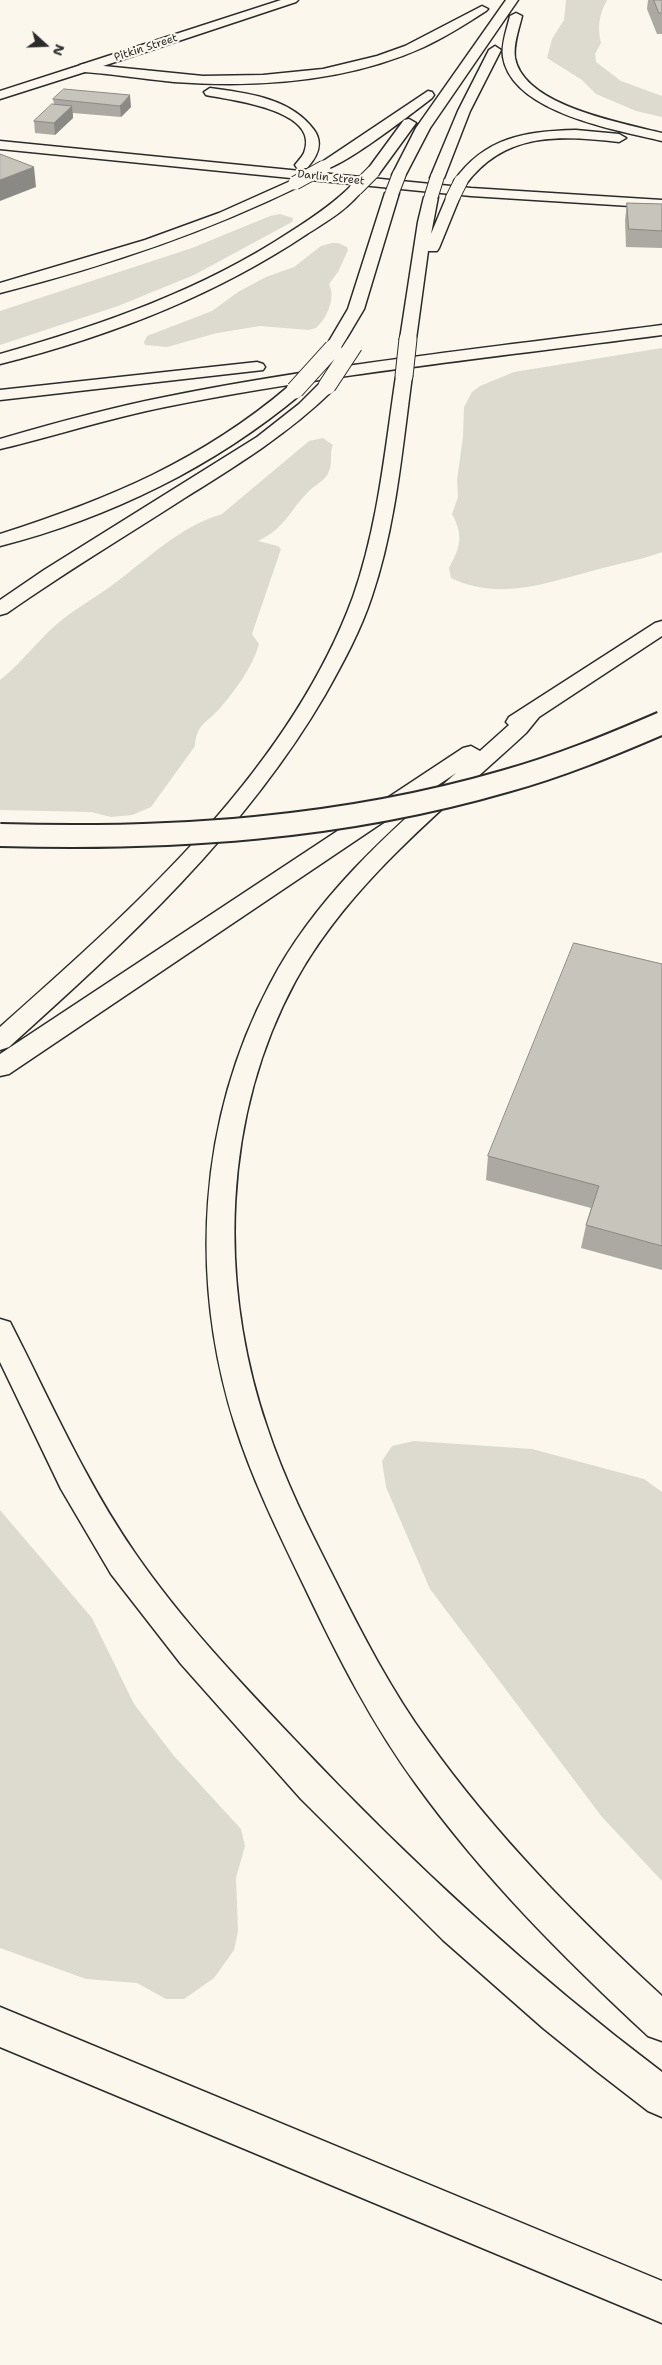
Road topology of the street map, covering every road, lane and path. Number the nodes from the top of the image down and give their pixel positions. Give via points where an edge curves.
1 (292, 0) edge
2 (512, 0) edge
3 (526, 0) edge
4 (485, 5) edge
5 (516, 16) junction
6 (468, 33) dead end
7 (84, 68) junction
8 (62, 75) junction
9 (0, 95) edge
10 (662, 137) edge
11 (0, 145) edge
12 (662, 147) edge
13 (285, 186) junction
14 (662, 204) edge
15 (374, 249) junction
16 (416, 284) junction
17 (0, 288) edge
18 (662, 322) edge
19 (662, 330) edge
20 (0, 359) edge
21 (0, 395) edge
22 (0, 444) edge
23 (0, 540) edge
24 (0, 610) edge
25 (662, 627) edge
26 (532, 713) junction
27 (662, 723) edge
28 (0, 835) edge
29 (0, 1041) edge
30 (0, 1067) edge
31 (0, 1332) edge
32 (662, 2022) edge
33 (0, 2027) edge
34 (662, 2097) edge
35 (662, 2302) edge

1 - 7 main road, Pitkin Street
2 - 15 main road, bridge via 423,128 399,175
3 - 5 main road
4 - 6 main road
4 - 7 main road via 403,52 322,73 214,80
5 - 10 main road via 510,59 517,76 526,86 573,111
5 - 16 main road, bridge via 469,100 437,178
7 - 8 main road, Pitkin Street
8 - 9 main road, Pitkin Street
8 - 13 main road via 202,91 270,104 294,116 309,132 313,149
11 - 14 main road, Darlin Street via 471,192
12 - 16 main road, bridge via 601,136 564,135 530,139 484,154 470,166 461,181
13 - 17 main road via 204,225 153,244
13 - 20 main road, bridge via 324,167 368,139 430,91 373,172 326,214 294,237 218,279 111,324
15 - 23 main road, bridge via 354,313 333,348 296,390 240,433 172,472 100,506
15 - 24 main road, bridge via 369,299 354,345 327,386 305,408 263,441 45,578
16 - 29 main road, bridge via 380,529 368,578 347,632 307,708 250,789 178,870 108,943
18 - 21 main road
19 - 22 main road via 257,384 121,411
25 - 26 main road
26 - 30 main road
26 - 32 main road via 357,881 313,934 277,992 242,1078 227,1148 221,1204 225,1306 236,1374 270,1476 330,1605 385,1708 430,1775 510,1872 564,1929
27 - 28 main road, bridge via 605,747 505,780 342,817 188,834
31 - 34 main road via 72,1477 108,1540 158,1611 211,1673 293,1765 411,1885 550,2009
33 - 35 main road

